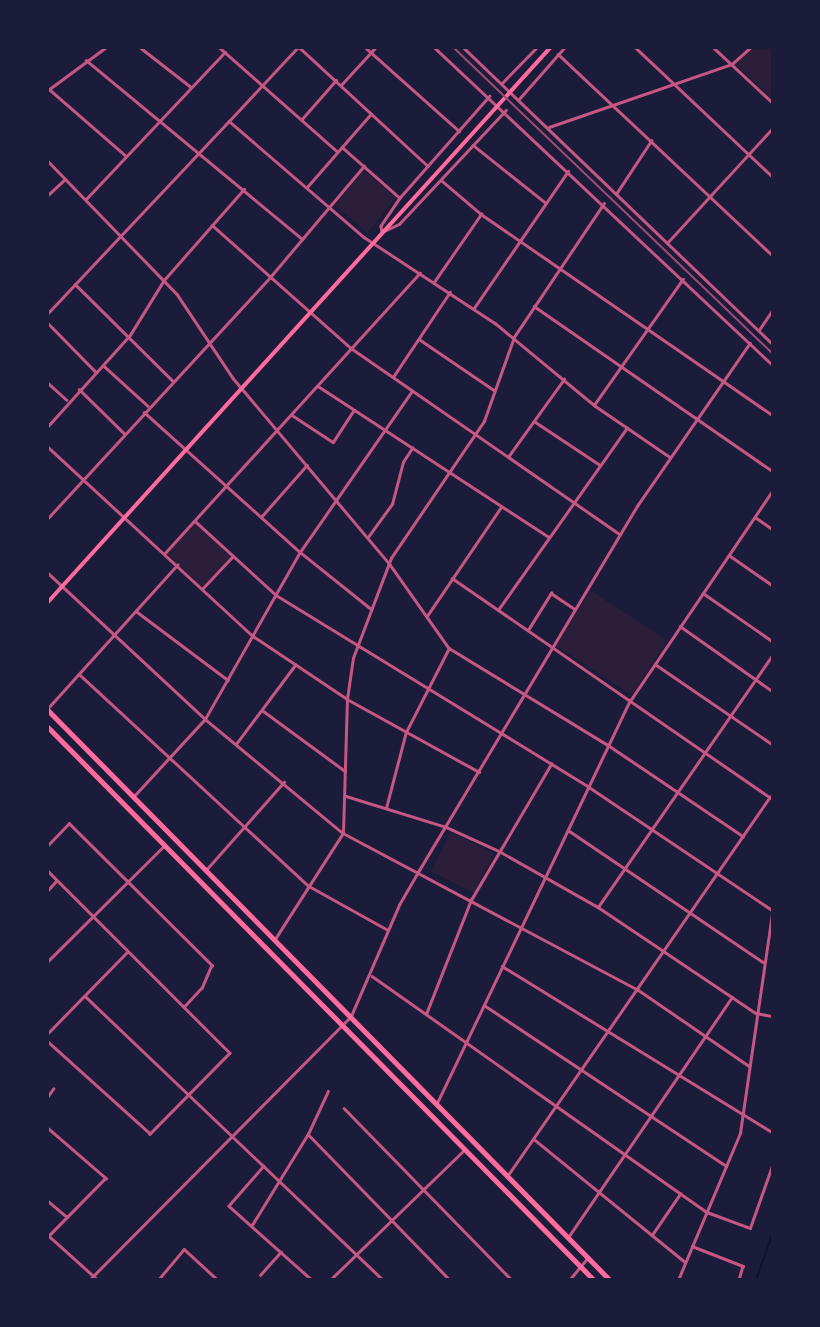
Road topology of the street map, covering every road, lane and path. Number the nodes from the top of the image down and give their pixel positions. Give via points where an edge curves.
1 (103, 48) edge
2 (142, 48) edge
3 (220, 48) edge
4 (299, 48) edge
5 (366, 48) edge
6 (375, 48) edge
7 (435, 48) edge
8 (464, 48) edge
9 (536, 48) edge
10 (550, 48) edge
11 (564, 48) edge
12 (636, 48) edge
13 (714, 48) edge
14 (750, 48) edge
15 (225, 52) junction
16 (371, 52) junction
17 (558, 54) junction
18 (86, 60) junction
19 (732, 64) junction
20 (336, 80) junction
21 (502, 83) junction
22 (674, 84) junction
23 (262, 85) junction
24 (341, 85) junction
25 (191, 88) junction
26 (48, 90) edge
27 (490, 96) junction
28 (519, 99) junction
29 (772, 102) edge
30 (612, 104) junction
31 (506, 110) junction
32 (371, 114) junction
33 (300, 120) junction
34 (160, 121) junction
35 (229, 121) junction
36 (548, 127) junction
37 (772, 129) edge
38 (459, 130) junction
39 (650, 141) junction
40 (473, 145) junction
41 (342, 147) junction
42 (338, 152) junction
43 (198, 153) junction
44 (750, 154) junction
45 (126, 156) junction
46 (48, 161) edge
47 (364, 166) junction
48 (428, 166) junction
49 (568, 170) junction
50 (772, 176) edge
51 (65, 178) junction
52 (442, 180) junction
53 (307, 187) junction
54 (244, 189) junction
55 (616, 194) junction
56 (48, 195) edge
57 (710, 196) junction
58 (400, 198) junction
59 (86, 199) junction
60 (546, 203) junction
61 (604, 203) junction
62 (330, 208) junction
63 (481, 214) junction
64 (212, 225) junction
65 (382, 232) junction
66 (120, 236) junction
67 (302, 239) junction
68 (520, 240) junction
69 (373, 242) junction
70 (667, 243) junction
71 (772, 255) edge
72 (559, 267) junction
73 (420, 273) junction
74 (271, 276) junction
75 (683, 278) junction
76 (164, 280) junction
77 (434, 282) junction
78 (75, 284) junction
79 (450, 292) junction
80 (534, 306) junction
81 (474, 308) junction
82 (310, 311) junction
83 (772, 311) edge
84 (48, 313) edge
85 (48, 323) edge
86 (647, 329) junction
87 (759, 330) junction
88 (130, 335) junction
89 (514, 337) junction
90 (418, 339) junction
91 (209, 343) junction
92 (750, 343) junction
93 (772, 343) edge
94 (351, 348) junction
95 (772, 365) edge
96 (104, 366) junction
97 (621, 366) junction
98 (96, 372) junction
99 (393, 377) junction
100 (564, 380) junction
101 (173, 381) junction
102 (724, 381) junction
103 (48, 383) edge
104 (318, 386) junction
105 (241, 388) junction
106 (79, 389) junction
107 (494, 390) junction
108 (412, 391) junction
109 (67, 400) junction
110 (594, 405) junction
111 (148, 406) junction
112 (354, 410) junction
113 (144, 412) junction
114 (292, 414) junction
115 (772, 416) edge
116 (698, 420) junction
117 (534, 421) junction
118 (48, 426) edge
119 (627, 428) junction
120 (277, 430) junction
121 (384, 430) junction
122 (124, 433) junction
123 (476, 434) junction
124 (48, 447) edge
125 (412, 448) junction
126 (185, 450) junction
127 (508, 457) junction
128 (670, 457) junction
129 (307, 465) junction
130 (600, 466) junction
131 (772, 471) edge
132 (449, 472) junction
133 (82, 479) junction
134 (226, 486) junction
135 (772, 491) edge
136 (336, 498) junction
137 (573, 502) junction
138 (501, 507) junction
139 (48, 510) edge
140 (51, 514) junction
141 (124, 517) junction
142 (261, 517) junction
143 (755, 517) junction
144 (48, 518) edge
145 (195, 521) junction
146 (772, 528) edge
147 (620, 534) junction
148 (368, 538) junction
149 (549, 538) junction
150 (300, 552) junction
151 (164, 554) junction
152 (729, 554) junction
153 (233, 556) junction
154 (389, 563) junction
155 (177, 565) junction
156 (48, 573) edge
157 (452, 578) junction
158 (772, 585) edge
159 (62, 586) junction
160 (202, 588) junction
161 (703, 593) junction
162 (276, 595) junction
163 (48, 602) edge
164 (370, 608) junction
165 (575, 609) junction
166 (498, 610) junction
167 (136, 611) junction
168 (427, 616) junction
169 (680, 626) junction
170 (528, 630) junction
171 (115, 635) junction
172 (253, 636) junction
173 (772, 641) edge
174 (356, 647) junction
175 (552, 647) junction
176 (449, 648) junction
177 (772, 656) edge
178 (655, 664) junction
179 (296, 665) junction
180 (79, 674) junction
181 (228, 680) junction
182 (756, 680) junction
183 (428, 689) junction
184 (772, 691) edge
185 (524, 695) junction
186 (347, 698) junction
187 (630, 701) junction
188 (48, 709) edge
189 (262, 710) junction
190 (732, 716) junction
191 (205, 719) junction
192 (48, 727) edge
193 (406, 732) junction
194 (502, 733) junction
195 (236, 744) junction
196 (772, 744) edge
197 (608, 745) junction
198 (705, 753) junction
199 (169, 756) junction
200 (551, 764) junction
201 (345, 771) junction
202 (479, 772) junction
203 (284, 782) junction
204 (589, 787) junction
205 (678, 792) junction
206 (346, 796) junction
207 (132, 798) junction
208 (771, 798) edge
209 (386, 808) junction
210 (244, 826) junction
211 (446, 827) junction
212 (652, 829) junction
213 (568, 830) junction
214 (343, 833) junction
215 (743, 836) junction
216 (48, 845) edge
217 (165, 845) junction
218 (499, 851) junction
219 (626, 869) junction
220 (205, 871) junction
221 (48, 872) edge
222 (418, 872) junction
223 (717, 873) junction
224 (546, 877) junction
225 (56, 881) junction
226 (128, 881) junction
227 (309, 886) junction
228 (48, 890) edge
229 (471, 900) junction
230 (598, 907) junction
231 (772, 910) edge
232 (690, 913) junction
233 (772, 914) edge
234 (92, 917) junction
235 (521, 927) junction
236 (388, 930) junction
237 (275, 939) junction
238 (664, 951) junction
239 (127, 952) junction
240 (48, 961) edge
241 (764, 962) junction
242 (502, 966) junction
243 (372, 976) junction
244 (637, 990) junction
245 (85, 996) junction
246 (732, 997) junction
247 (484, 1005) junction
248 (184, 1007) junction
249 (756, 1013) junction
250 (426, 1014) junction
251 (352, 1016) junction
252 (772, 1016) edge
253 (343, 1025) junction
254 (607, 1032) junction
255 (48, 1033) edge
256 (706, 1036) junction
257 (48, 1042) edge
258 (466, 1043) junction
259 (749, 1066) junction
260 (582, 1069) junction
261 (678, 1076) junction
262 (53, 1089) dead end
263 (328, 1091) dead end
264 (189, 1095) junction
265 (48, 1096) edge
266 (437, 1103) junction
267 (557, 1107) junction
268 (344, 1108) dead end
269 (650, 1116) junction
270 (743, 1116) junction
271 (48, 1128) edge
272 (772, 1132) edge
273 (308, 1134) junction
274 (232, 1136) junction
275 (534, 1140) junction
276 (466, 1148) junction
277 (624, 1154) junction
278 (264, 1166) junction
279 (726, 1166) junction
280 (772, 1166) edge
281 (508, 1175) junction
282 (279, 1180) junction
283 (424, 1188) junction
284 (598, 1192) junction
285 (680, 1194) junction
286 (48, 1201) edge
287 (706, 1212) junction
288 (67, 1217) junction
289 (393, 1219) junction
290 (252, 1225) junction
291 (652, 1235) junction
292 (48, 1236) edge
293 (568, 1236) junction
294 (692, 1246) junction
295 (281, 1252) junction
296 (356, 1254) junction
297 (589, 1257) junction
298 (685, 1262) junction
299 (581, 1266) junction
300 (260, 1275) dead end
301 (93, 1276) junction
302 (216, 1279) edge
303 (679, 1279) edge
304 (89, 1280) edge
305 (98, 1280) edge
306 (158, 1280) edge
307 (312, 1280) edge
308 (330, 1280) edge
309 (383, 1280) edge
310 (450, 1280) edge
311 (512, 1280) edge
312 (569, 1280) edge
313 (594, 1280) edge
314 (610, 1280) edge
315 (739, 1280) edge

1 - 18 street
2 - 25 street
3 - 15 street
4 - 20 street
4 - 23 street
5 - 16 street
6 - 16 street
7 - 27 street
8 - 21 street
9 - 21 street
10 - 65 main road
11 - 17 street
12 - 22 street
13 - 19 street
14 - 19 street
15 - 23 street
15 - 25 street
16 - 24 street
16 - 38 street
17 - 28 street
17 - 30 street
18 - 26 street
18 - 34 street
19 - 22 street
19 - 29 street
20 - 24 street
20 - 33 street
21 - 28 street
22 - 30 street
22 - 44 street
23 - 33 street
23 - 35 street
24 - 32 street
25 - 34 street
26 - 45 street
27 - 31 street
27 - 38 street
28 - 36 street
30 - 36 street
30 - 39 street
31 - 40 street
31 - 49 street
32 - 41 street
32 - 48 street
33 - 42 street
34 - 43 street
34 - 45 street
35 - 43 street
35 - 53 street
36 - 55 street
37 - 44 street
38 - 48 street
39 - 55 street
39 - 57 street
40 - 52 street
40 - 60 street
41 - 42 street
41 - 47 street
42 - 53 street
43 - 54 street
43 - 66 street
44 - 50 street
44 - 57 street
45 - 59 street
46 - 51 street
47 - 58 street
47 - 62 street
48 - 58 street
49 - 60 street
49 - 61 street
51 - 56 street
51 - 59 street
52 - 63 street
52 - 65 street via 399,224
53 - 62 street
54 - 64 street
54 - 67 street
55 - 70 street
57 - 70 street
57 - 71 street
58 - 65 street via 381,226
59 - 66 street
60 - 68 street
61 - 72 street
61 - 75 street
62 - 67 street
62 - 69 street
63 - 68 street
63 - 77 street
64 - 74 street
64 - 76 street
65 - 69 main road
66 - 76 street
66 - 78 street
67 - 74 street
68 - 72 street
68 - 81 street
69 - 73 street
69 - 82 main road
70 - 87 street
72 - 80 street
72 - 86 street
73 - 77 street
73 - 94 street
74 - 82 street
74 - 91 street
75 - 86 street
75 - 92 street
76 - 88 street
76 - 91 street
77 - 79 street
78 - 84 street
78 - 88 street
79 - 81 street
79 - 90 street
80 - 89 street
80 - 97 street
81 - 89 street
82 - 94 street
82 - 105 main road
83 - 87 street
85 - 98 street
86 - 97 street
86 - 102 street
87 - 93 street
88 - 96 street
88 - 101 street
89 - 100 street
89 - 107 street
90 - 99 street
90 - 107 street
91 - 101 street
91 - 105 street
92 - 95 street
92 - 102 street
94 - 99 street
94 - 104 street
96 - 98 street
96 - 111 street
97 - 110 street
97 - 116 street
98 - 106 street
99 - 108 street
100 - 110 street
100 - 117 street
101 - 111 street
102 - 115 street
102 - 116 street
103 - 109 street
104 - 112 street
104 - 114 street
105 - 120 street
105 - 126 main road
106 - 109 street
106 - 122 street
107 - 123 street
108 - 121 street
108 - 123 street
109 - 118 street
110 - 119 street
111 - 113 street
112 - 114 street via 333,442
112 - 121 street
113 - 122 street
113 - 126 street
114 - 120 street
116 - 128 street
116 - 131 street
117 - 127 street
117 - 130 street
119 - 128 street
119 - 130 street
120 - 129 street
120 - 134 street
121 - 125 street
121 - 136 street
122 - 133 street
123 - 127 street
123 - 132 street
124 - 133 street
125 - 132 street
125 - 148 street via 402,462 392,504
126 - 134 street
126 - 141 main road
127 - 137 street
128 - 147 street
129 - 136 street
129 - 142 street
130 - 137 street
132 - 138 street
132 - 154 street
133 - 140 street
133 - 141 street
134 - 142 street
134 - 145 street
135 - 143 street
136 - 148 street
136 - 150 street
137 - 147 street
137 - 149 street
138 - 149 street
138 - 157 street
139 - 140 street
140 - 144 street
141 - 151 street
141 - 159 main road
142 - 150 street
143 - 146 street
143 - 152 street
145 - 151 street
145 - 153 street
147 - 165 street
148 - 154 street
149 - 166 street
150 - 162 street
150 - 164 street
151 - 155 street
152 - 158 street
152 - 161 street
153 - 160 street
153 - 162 street
154 - 164 street
154 - 168 street
155 - 160 street
155 - 167 street
156 - 159 street
157 - 166 street
157 - 168 street
159 - 163 main road
159 - 171 street
160 - 172 street
161 - 169 street
161 - 173 street
162 - 172 street
162 - 174 street
164 - 174 street
165 - 170 street via 551,593
165 - 175 street
166 - 170 street
167 - 171 street
167 - 181 street
168 - 176 street
169 - 178 street
169 - 182 street
170 - 175 street
171 - 180 street
171 - 191 street
172 - 179 street
172 - 181 street
174 - 183 street
174 - 186 street
175 - 185 street
175 - 187 street
176 - 183 street
176 - 185 street
177 - 182 street
178 - 187 street
178 - 190 street
179 - 186 street
179 - 189 street
180 - 188 street
180 - 199 street
181 - 191 street
182 - 184 street
182 - 190 street
183 - 193 street
183 - 194 street
185 - 194 street
185 - 197 street
186 - 193 street
186 - 201 street
187 - 197 street
187 - 198 street
188 - 207 highway
189 - 195 street
189 - 201 street
190 - 196 street
190 - 198 street
191 - 195 street
191 - 199 street
192 - 217 highway
193 - 202 street
193 - 209 street
194 - 200 street
194 - 202 street
195 - 203 street
197 - 204 street
197 - 205 street
198 - 205 street
198 - 208 street
199 - 207 street
199 - 210 street
200 - 204 street
200 - 218 street
201 - 206 street
202 - 211 street
203 - 210 street
203 - 214 street
204 - 212 street
204 - 213 street
205 - 212 street
205 - 215 street
206 - 209 street
206 - 214 street
207 - 220 highway
208 - 215 street
209 - 211 street
210 - 220 street
210 - 227 street
211 - 218 street
211 - 222 street
212 - 219 street
212 - 223 street
213 - 219 street
213 - 224 street
214 - 222 street
214 - 227 street
215 - 223 street
216 - 226 street via 69,823
217 - 226 street
217 - 253 highway
218 - 224 street
218 - 229 street
219 - 230 street
219 - 232 street
220 - 237 highway
221 - 225 street
222 - 229 street
222 - 236 street
223 - 231 street
223 - 232 street
224 - 230 street
224 - 235 street
225 - 228 street
225 - 234 street
226 - 234 street
226 - 248 street via 212,965 202,988
227 - 236 street
227 - 237 street
229 - 235 street
229 - 250 street
230 - 238 street
232 - 238 street
232 - 241 street
233 - 241 street
234 - 239 street
234 - 240 street
235 - 242 street
235 - 244 street
236 - 243 street
237 - 251 highway
238 - 244 street
238 - 246 street
239 - 245 street
239 - 248 street
241 - 249 street
242 - 247 street
242 - 254 street
243 - 250 street
243 - 251 street
244 - 254 street
244 - 256 street
245 - 255 street
245 - 264 street
246 - 249 street
246 - 256 street
247 - 258 street
247 - 260 street
248 - 264 street via 230,1053
249 - 252 street
249 - 259 street
250 - 258 street
251 - 253 street
251 - 266 highway
253 - 274 street
253 - 276 highway
254 - 260 street
254 - 261 street
256 - 259 street
256 - 261 street
257 - 264 street via 150,1134
258 - 266 street
258 - 267 street
259 - 270 street
260 - 267 street
260 - 269 street
261 - 269 street
261 - 270 street
262 - 265 street
263 - 273 street
264 - 274 street
266 - 281 highway
267 - 275 street
267 - 277 street
268 - 283 street
269 - 277 street
269 - 279 street
270 - 272 street
270 - 279 street
271 - 288 street via 106,1178
273 - 282 street
273 - 289 street
274 - 278 street
274 - 301 street
275 - 281 street
275 - 284 street
276 - 283 street
276 - 299 highway
277 - 284 street
277 - 285 street
278 - 282 street
278 - 290 street via 229,1206
279 - 287 street
280 - 287 street via 750,1228
281 - 293 highway
282 - 290 street
282 - 296 street
283 - 289 street
283 - 311 street
284 - 291 street
284 - 293 street
285 - 287 street
285 - 291 street
286 - 288 street
287 - 294 street
288 - 292 street
289 - 296 street
289 - 310 street
290 - 295 street
291 - 298 street
292 - 301 street
293 - 297 highway
294 - 298 street
294 - 315 street via 743,1266
295 - 300 street
295 - 307 street
296 - 308 street
296 - 309 street
297 - 299 street
297 - 314 highway
298 - 303 street
299 - 312 street
299 - 313 highway
301 - 304 street
301 - 305 street
302 - 306 street via 184,1249

